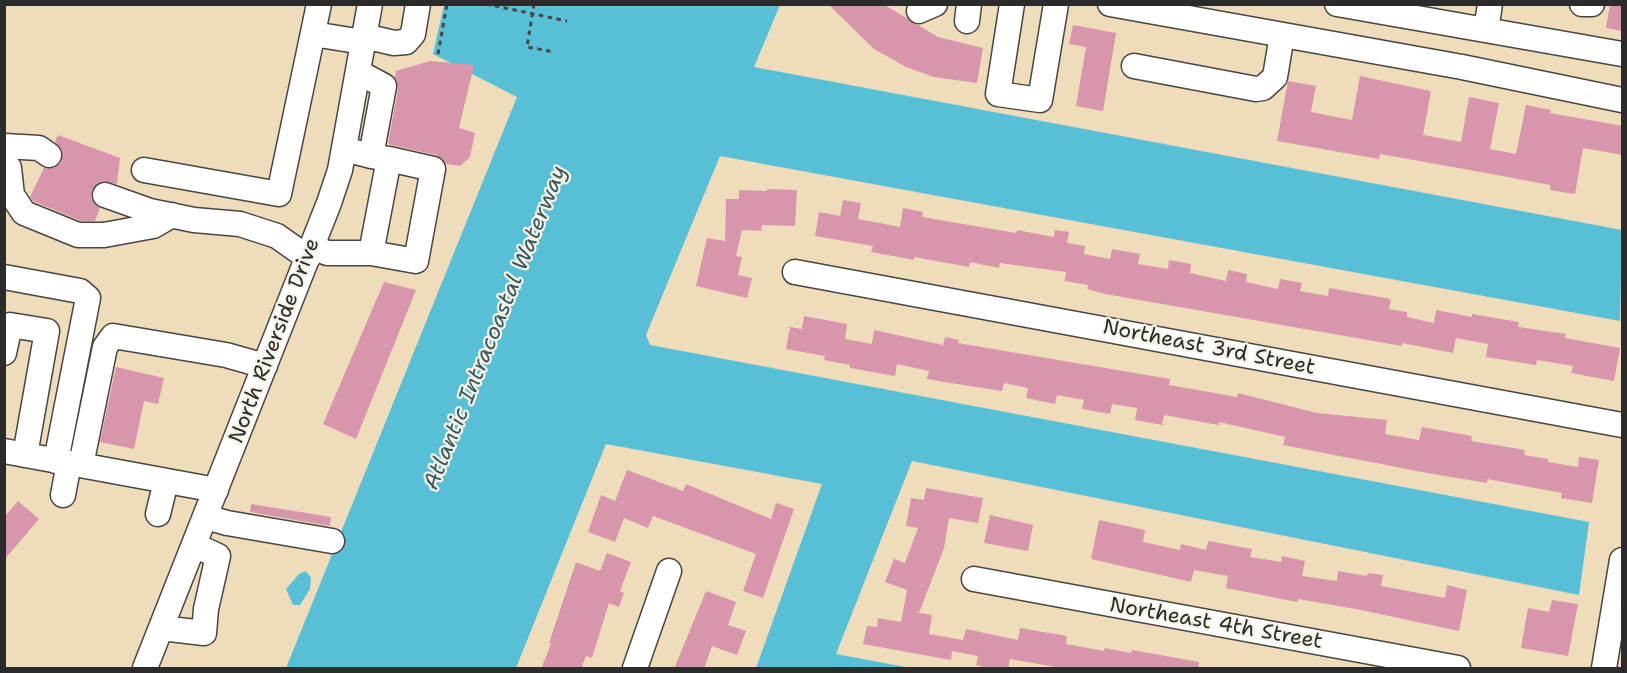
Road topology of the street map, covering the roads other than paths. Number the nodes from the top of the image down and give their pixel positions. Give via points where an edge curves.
1 (319, 4) edge
2 (370, 4) edge
3 (418, 4) edge
4 (1012, 4) edge
5 (1056, 4) edge
6 (1110, 4) edge
7 (1337, 4) edge
8 (1490, 4) edge
9 (1582, 4) edge
10 (1592, 4) edge
11 (1366, 7) edge
12 (1398, 10) edge
13 (1486, 30) junction
14 (313, 34) junction
15 (1282, 35) junction
16 (363, 39) junction
17 (1623, 54) edge
18 (1134, 66) dead end
19 (358, 72) junction
20 (1623, 100) edge
21 (4, 146) edge
22 (344, 149) junction
23 (50, 155) dead end
24 (380, 157) junction
25 (4, 166) edge
26 (144, 170) dead end
27 (219, 184) junction
28 (105, 195) dead end
29 (183, 218) junction
30 (310, 252) junction
31 (371, 253) junction
32 (795, 272) dead end
33 (5, 278) edge
34 (4, 353) edge
35 (265, 366) junction
36 (1623, 425) edge
37 (15, 453) edge
38 (69, 463) junction
39 (166, 481) junction
40 (216, 490) junction
41 (63, 495) dead end
42 (159, 514) dead end
43 (206, 517) junction
44 (332, 542) dead end
45 (194, 546) junction
46 (1623, 560) edge
47 (669, 571) dead end
48 (974, 579) dead end
49 (161, 628) junction
50 (145, 669) edge
51 (634, 669) edge
52 (1458, 669) edge
53 (1604, 669) edge

1 - 14 street
2 - 16 street, North Riverside Drive
3 - 16 street via 413,34 406,42
4 - 5 street via 998,94 1040,100
6 - 15 street
7 - 11 street
8 - 13 street
9 - 10 street
11 - 12 street
12 - 13 street
13 - 17 street
14 - 16 street
14 - 27 street via 279,194
15 - 18 street via 1275,77 1263,88
15 - 20 street
16 - 19 street, North Riverside Drive
19 - 22 street, North Riverside Drive
19 - 24 street via 384,86
21 - 23 street via 39,148
22 - 24 street
22 - 30 street, North Riverside Drive
24 - 31 street
24 - 31 street via 433,169 416,261
25 - 29 street via 9,168 12,195 24,213 78,236 104,235
26 - 27 street
27 - 29 street via 207,207
28 - 29 street
29 - 30 street via 249,227
30 - 31 street
30 - 35 street, North Riverside Drive
32 - 36 street, Northeast 3rd Street
33 - 38 street via 80,291 88,298
34 - 37 street via 10,325 47,331
35 - 38 street via 226,355 113,336 105,347
35 - 40 street, North Riverside Drive
37 - 38 street
38 - 39 street
38 - 41 street
39 - 40 street
39 - 42 street
40 - 43 street, North Riverside Drive
43 - 44 street
43 - 45 street, North Riverside Drive
45 - 49 street, North Riverside Drive
45 - 49 street via 218,556 204,633
46 - 53 street
47 - 51 street
48 - 52 street, Northeast 4th Street
49 - 50 street, North Riverside Drive

